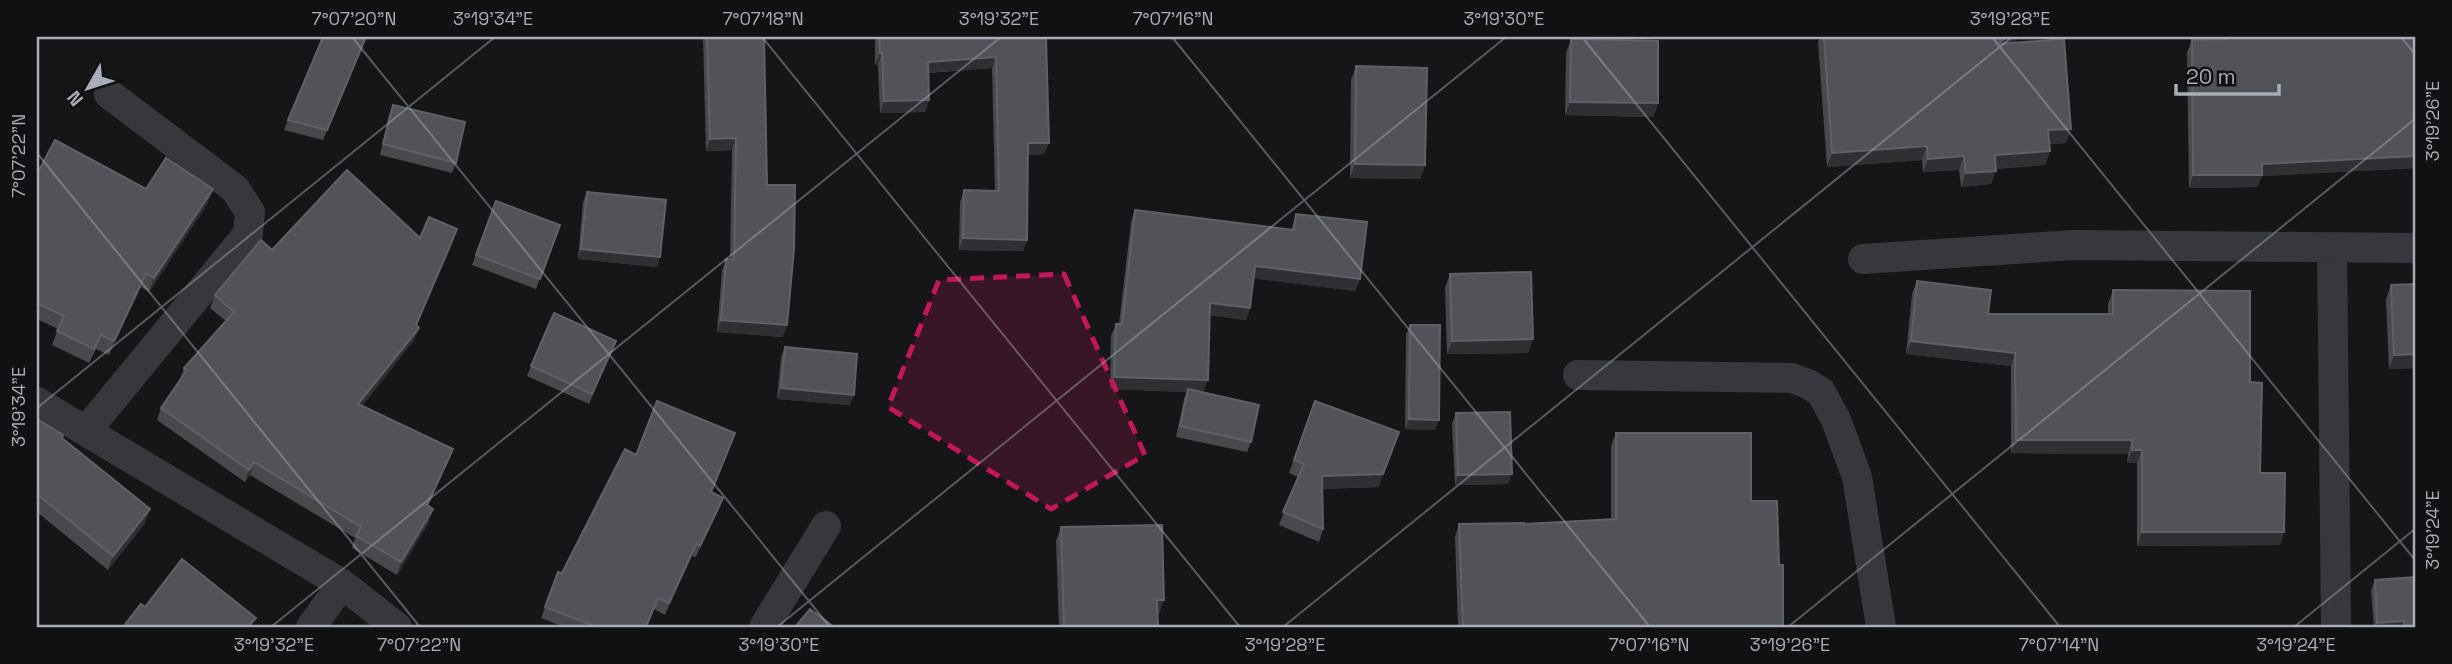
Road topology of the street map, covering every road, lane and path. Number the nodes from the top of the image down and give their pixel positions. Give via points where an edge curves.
1 (109, 94) dead end
2 (2332, 248) junction
3 (2415, 248) edge
4 (1863, 259) dead end
5 (1578, 375) dead end
6 (37, 402) edge
7 (86, 431) junction
8 (826, 526) dead end
9 (342, 584) junction
10 (311, 627) edge
11 (397, 627) edge
12 (764, 627) edge
13 (1881, 627) edge
14 (2336, 627) edge

1 - 7 street via 235,190 250,212 248,234
2 - 3 street
2 - 4 street via 2073,245
2 - 14 street
5 - 13 street via 1792,378 1821,392 1857,477
6 - 7 street
7 - 9 street
8 - 12 street
9 - 10 street
9 - 11 street

